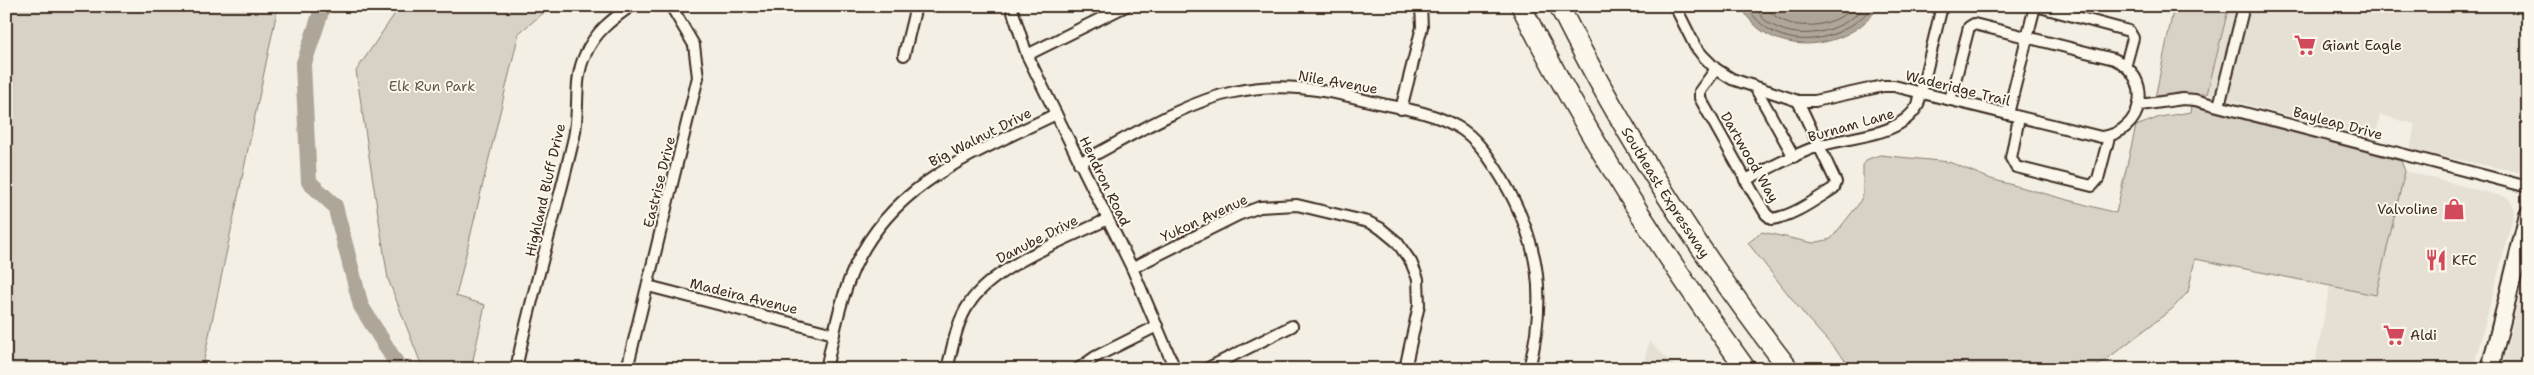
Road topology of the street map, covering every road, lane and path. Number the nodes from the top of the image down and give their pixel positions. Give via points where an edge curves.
1 (631, 6) edge
2 (671, 6) edge
3 (916, 6) edge
4 (1011, 6) edge
5 (1126, 6) edge
6 (1421, 6) edge
7 (1521, 6) edge
8 (1559, 6) edge
9 (1675, 6) edge
10 (1942, 6) edge
11 (2035, 6) edge
12 (2244, 6) edge
13 (2027, 37) junction
14 (904, 55) dead end
15 (1027, 55) junction
16 (2126, 64) junction
17 (1716, 69) junction
18 (1756, 87) junction
19 (1921, 93) junction
20 (1950, 100) junction
21 (1798, 101) junction
22 (2140, 105) junction
23 (2219, 106) junction
24 (1401, 109) junction
25 (1056, 114) junction
26 (2008, 114) junction
27 (2019, 117) junction
28 (2109, 137) junction
29 (1820, 146) junction
30 (1794, 157) junction
31 (1080, 163) junction
32 (1746, 180) junction
33 (2528, 187) edge
34 (2528, 215) edge
35 (1108, 219) junction
36 (1132, 268) junction
37 (648, 286) junction
38 (1157, 326) junction
39 (1292, 326) dead end
40 (834, 334) junction
41 (516, 369) edge
42 (627, 369) edge
43 (826, 369) edge
44 (947, 369) edge
45 (1078, 369) edge
46 (1174, 369) edge
47 (1206, 369) edge
48 (1405, 369) edge
49 (1530, 369) edge
50 (1746, 369) edge
51 (1789, 369) edge
52 (2490, 369) edge

1 - 41 street, Highland Bluff Drive via 595,36 582,62 575,134
2 - 37 street, Eastrise Drive via 694,45 698,77
3 - 14 street
4 - 15 street, Hendron Road
5 - 15 street
6 - 24 street via 1422,26
7 - 50 highway via 1634,208
8 - 51 highway, Southeast Expressway via 1597,78 1666,194
9 - 17 street, Waderidge Trail via 1696,46
10 - 19 street, Burnam Lane
11 - 13 street
11 - 16 street via 2130,31 2133,38
12 - 23 street
13 - 16 street
13 - 20 street via 1971,25
13 - 26 street
15 - 25 street, Hendron Road
16 - 22 street via 2138,85
17 - 18 street, Waderidge Trail via 1732,79
17 - 32 street, Dartwood Way via 1700,92 1700,98
18 - 21 street, Waderidge Trail
18 - 30 street
19 - 20 street, Waderidge Trail
19 - 21 street, Waderidge Trail via 1888,86 1824,100
19 - 29 street, Burnam Lane via 1912,116 1902,125
20 - 26 street, Waderidge Trail
21 - 29 street, Dartwood Way
22 - 23 street, Bayleap Drive via 2183,99
22 - 28 street via 2126,125
23 - 33 street, Bayleap Drive
24 - 31 street, Nile Avenue via 1303,88 1264,87 1234,92 1185,109
24 - 49 street, Nile Avenue via 1433,116 1467,133 1511,194 1526,225 1538,272 1538,324
25 - 31 street, Hendron Road
25 - 40 street, Big Walnut Drive via 950,166 910,194 878,226 862,254 848,284
26 - 27 street, Waderidge Trail
27 - 28 street, Waderidge Trail
27 - 28 street via 2011,158 2016,167 2092,186 2098,180
29 - 30 street, Burnam Lane
29 - 32 street, Dartwood Way via 1835,176 1834,188 1787,214 1772,219
30 - 32 street, Burnam Lane
31 - 35 street, Hendron Road
34 - 52 main road
35 - 36 street, Hendron Road
35 - 44 street, Danube Drive via 1005,270 984,285 962,315
36 - 38 street, Hendron Road
36 - 48 street, Yukon Avenue via 1250,210 1284,204 1368,222 1397,242 1416,272 1419,305
37 - 40 street, Madeira Avenue
37 - 42 street, Eastrise Drive
38 - 45 street
38 - 46 street, Hendron Road
39 - 47 street
40 - 43 street, Big Walnut Drive

